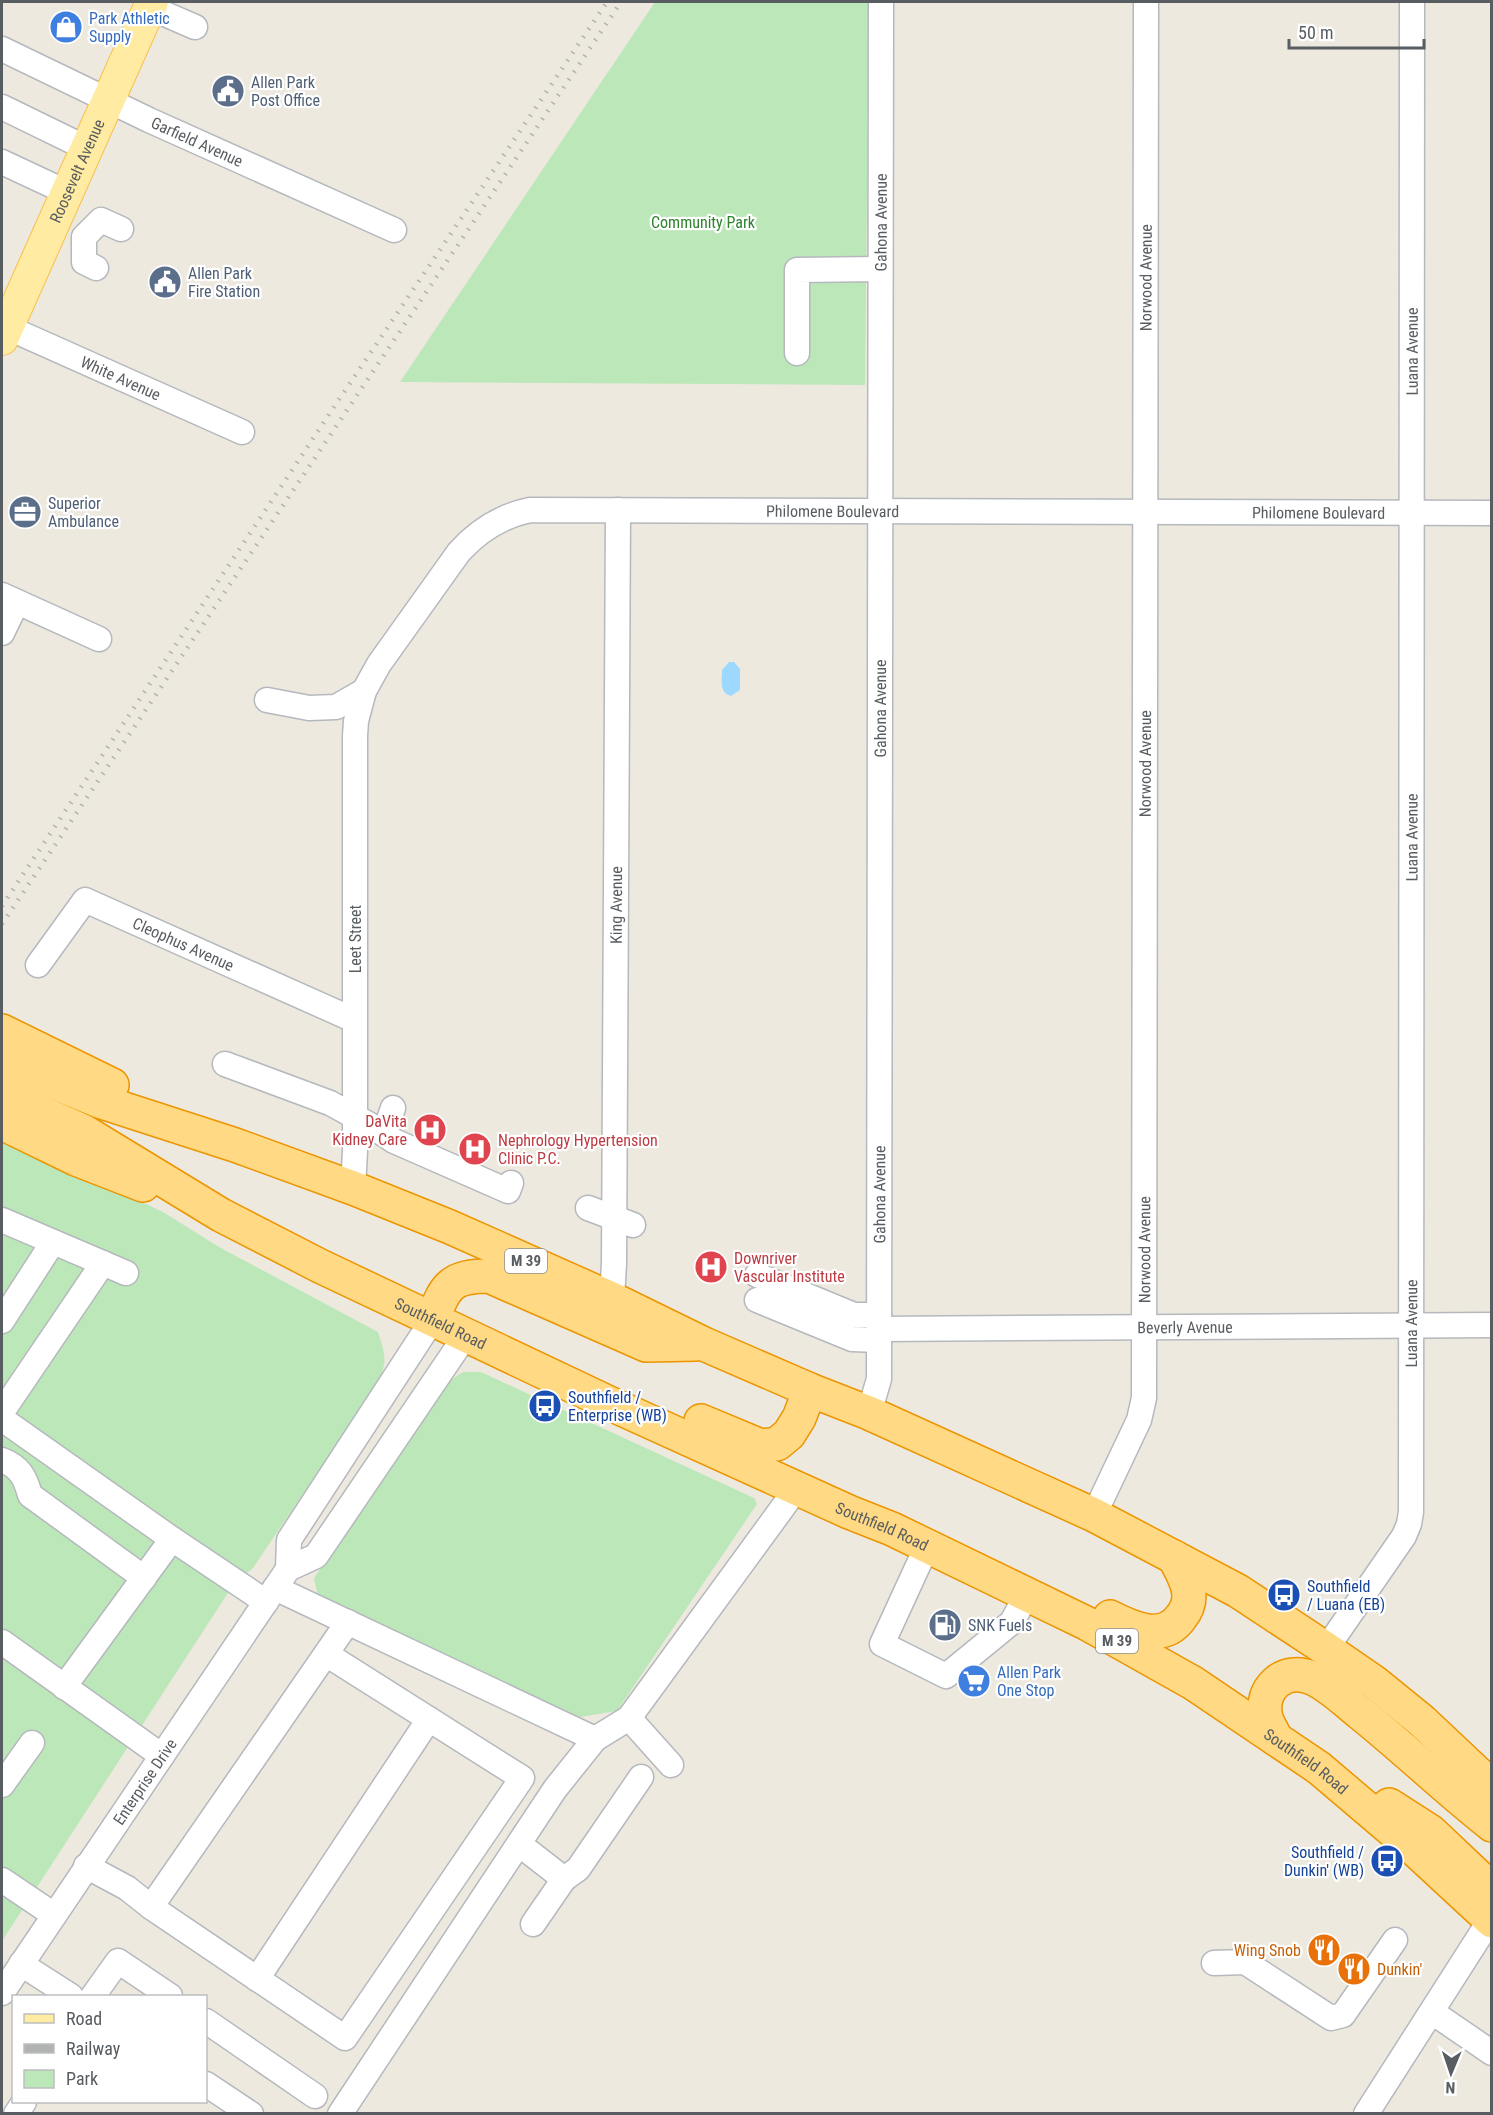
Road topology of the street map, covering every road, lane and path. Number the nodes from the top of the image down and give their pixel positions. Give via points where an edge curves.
1 (881, 2) edge
2 (1146, 2) edge
3 (1412, 2) edge
4 (150, 4) edge
5 (195, 27) dead end
6 (2, 50) edge
7 (107, 99) junction
8 (2, 107) edge
9 (86, 148) junction
10 (2, 162) edge
11 (66, 192) junction
12 (52, 222) junction
13 (121, 230) dead end
14 (394, 230) dead end
15 (84, 237) junction
16 (96, 267) dead end
17 (880, 269) junction
18 (3, 330) edge
19 (797, 353) dead end
20 (242, 432) dead end
21 (618, 510) junction
22 (880, 511) junction
23 (1146, 511) junction
24 (1411, 512) junction
25 (1491, 513) edge
26 (9, 598) edge
27 (2, 633) edge
28 (99, 639) dead end
29 (364, 691) junction
30 (267, 700) dead end
31 (38, 965) dead end
32 (354, 1020) junction
33 (2, 1031) edge
34 (2, 1061) edge
35 (225, 1064) dead end
36 (2, 1095) edge
37 (393, 1108) dead end
38 (355, 1116) junction
39 (2, 1123) edge
40 (384, 1134) junction
41 (235, 1145) junction
42 (511, 1182) dead end
43 (353, 1188) junction
44 (588, 1208) dead end
45 (221, 1215) junction
46 (2, 1220) edge
47 (624, 1221) junction
48 (53, 1242) junction
49 (103, 1263) junction
50 (126, 1273) dead end
51 (757, 1275) dead end
52 (612, 1299) junction
53 (757, 1300) dead end
54 (433, 1319) junction
55 (2, 1321) edge
56 (1410, 1325) junction
57 (1491, 1325) edge
58 (1145, 1327) junction
59 (879, 1328) junction
60 (479, 1341) junction
61 (704, 1344) junction
62 (810, 1390) junction
63 (2, 1412) edge
64 (869, 1413) junction
65 (2, 1419) edge
66 (2, 1460) edge
67 (797, 1488) junction
68 (1094, 1515) junction
69 (892, 1529) junction
70 (172, 1539) junction
71 (927, 1546) junction
72 (1174, 1557) junction
73 (144, 1578) junction
74 (276, 1586) junction
75 (1027, 1594) junction
76 (348, 1622) junction
77 (2, 1642) edge
78 (1326, 1648) junction
79 (326, 1654) junction
80 (64, 1687) junction
81 (629, 1718) junction
82 (429, 1719) junction
83 (595, 1739) junction
84 (1276, 1739) junction
85 (32, 1743) dead end
86 (162, 1756) junction
87 (671, 1765) dead end
88 (641, 1777) dead end
89 (2, 1785) edge
90 (1491, 1787) edge
91 (515, 1788) junction
92 (543, 1807) junction
93 (1491, 1826) edge
94 (519, 1844) junction
95 (86, 1866) junction
96 (564, 1879) junction
97 (2, 1880) edge
98 (151, 1907) junction
99 (1491, 1910) edge
100 (54, 1915) junction
101 (533, 1924) dead end
102 (1395, 1940) dead end
103 (1214, 1963) dead end
104 (21, 1964) junction
105 (257, 1979) junction
106 (2, 1993) edge
107 (70, 1995) edge
108 (94, 1995) edge
109 (169, 1995) edge
110 (1432, 2012) junction
111 (207, 2021) edge
112 (345, 2038) junction
113 (1491, 2053) edge
114 (376, 2059) junction
115 (207, 2085) edge
116 (315, 2096) dead end
117 (250, 2114) edge
118 (340, 2114) edge
119 (1366, 2114) edge

1 - 17 street, Gahona Avenue
2 - 23 street, Norwood Avenue
3 - 24 street, Luana Avenue
4 - 5 street
4 - 7 main road, Roosevelt Avenue
6 - 7 street, Garfield Avenue
7 - 9 main road, Roosevelt Avenue
7 - 14 street, Garfield Avenue via 295,174
8 - 9 street
9 - 11 main road, Roosevelt Avenue
10 - 11 street
11 - 12 main road, Roosevelt Avenue
12 - 15 street
12 - 18 main road, Roosevelt Avenue
13 - 15 street via 101,220
15 - 16 street via 84,262
17 - 19 street via 797,270
17 - 22 street, Gahona Avenue
18 - 20 street, White Avenue
21 - 22 street, Philomene Boulevard
21 - 29 street, Philomene Boulevard via 530,510 485,528 459,552
21 - 47 street, King Avenue
22 - 23 street, Philomene Boulevard
22 - 59 street, Gahona Avenue
23 - 24 street, Philomene Boulevard
23 - 58 street, Norwood Avenue
24 - 25 street, Philomene Boulevard
24 - 56 street, Luana Avenue
26 - 27 street
26 - 28 street
29 - 30 street via 336,707 309,708
29 - 32 street, Leet Street via 355,736
31 - 32 street, Cleophus Avenue via 85,900
32 - 38 street, Leet Street
33 - 41 highway, M 39
34 - 41 highway, M 39 via 99,1101
35 - 38 street
36 - 45 highway, Southfield Road / M 39 via 83,1131
37 - 40 street
38 - 40 street
38 - 43 street, Leet Street
39 - 45 highway, Southfield Road / M 39 via 76,1159
40 - 42 street via 508,1191
41 - 43 highway, M 39
43 - 52 highway, M 39
44 - 47 street
45 - 54 highway, Southfield Road / M 39
46 - 48 street
47 - 52 street, King Avenue
48 - 49 street
48 - 55 street
49 - 50 street
49 - 63 street
51 - 59 street
52 - 61 highway, M 39
53 - 59 street via 852,1340
54 - 60 highway, Southfield Road / M 39
54 - 61 highway via 445,1289 457,1280 489,1276 646,1345
54 - 74 street via 289,1540
56 - 57 street, Beverly Avenue
56 - 58 street, Beverly Avenue
56 - 78 street, Luana Avenue via 1409,1524
58 - 59 street, Beverly Avenue
58 - 68 street, Norwood Avenue via 1142,1411
59 - 64 street, Gahona Avenue via 879,1379
60 - 62 highway via 561,1359 761,1446 777,1444 789,1434
60 - 67 highway, Southfield Road / M 39
60 - 74 street via 316,1556
61 - 62 highway, M 39
62 - 64 highway, M 39
64 - 68 highway, M 39
65 - 70 street
66 - 73 street via 14,1465 25,1477 30,1495
67 - 69 highway, Southfield Road / M 39
67 - 81 street
68 - 72 highway, M 39
69 - 71 highway, Southfield Road / M 39
69 - 72 highway via 940,1540 997,1562 1135,1629 1150,1632 1168,1629 1186,1610 1186,1581
70 - 73 street
70 - 74 street
71 - 75 highway, Southfield Road / M 39
71 - 75 street via 882,1644 946,1676 1012,1622
72 - 78 highway, M 39 via 1238,1591
73 - 80 street
74 - 76 street
74 - 86 street, Enterprise Drive
75 - 84 highway, Southfield Road / M 39 via 1193,1683
76 - 79 street
76 - 83 street
77 - 80 street
78 - 90 highway, M 39 via 1422,1721
79 - 82 street
79 - 98 street
80 - 86 street
81 - 83 street
81 - 87 street
82 - 91 street via 522,1778
82 - 105 street
83 - 92 street
84 - 93 highway via 1266,1718 1269,1691 1288,1675 1311,1678 1401,1745
84 - 99 highway, Southfield Road / M 39 via 1319,1767
85 - 89 street
86 - 95 street, Enterprise Drive
88 - 96 street via 578,1869
91 - 92 street
91 - 112 street
92 - 94 street
94 - 96 street
94 - 114 street
95 - 98 street via 127,1888
95 - 100 street, Enterprise Drive
96 - 101 street
97 - 100 street
98 - 105 street
99 - 110 street
100 - 104 street, Enterprise Drive
102 - 103 street via 1343,2015 1336,2018 1245,1962
104 - 106 street, Enterprise Drive
104 - 107 street
105 - 112 street
108 - 109 street via 118,1960
110 - 113 street
110 - 119 street
111 - 116 street
112 - 114 street
114 - 118 street
115 - 117 street

